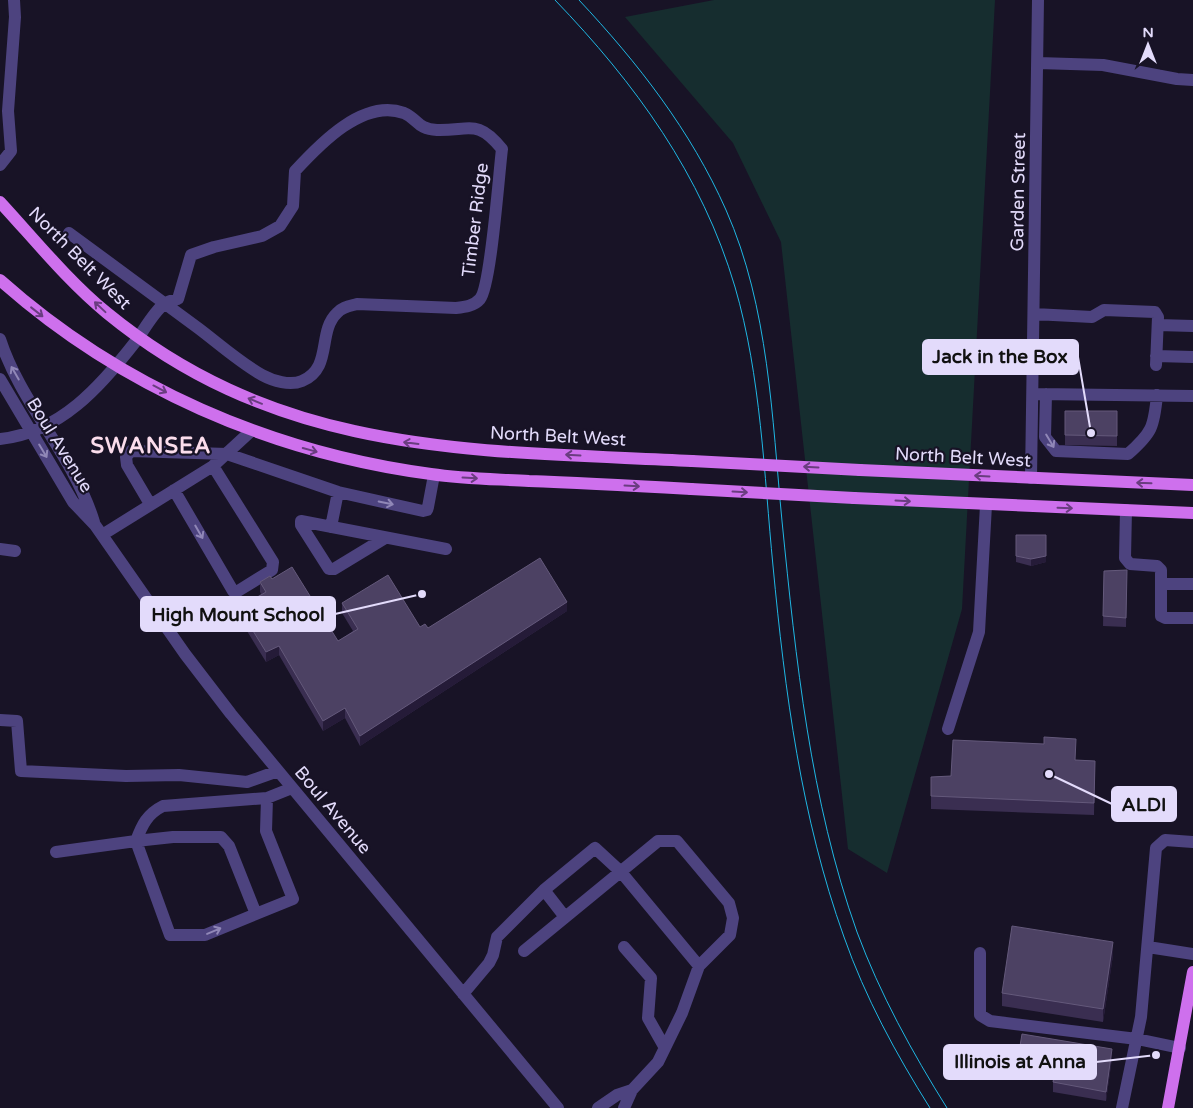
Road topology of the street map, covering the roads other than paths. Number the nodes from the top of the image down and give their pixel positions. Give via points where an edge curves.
1 (14, 0) edge
2 (1038, 0) edge
3 (1038, 63) junction
4 (1193, 80) edge
5 (4, 107) edge
6 (0, 165) edge
7 (0, 202) edge
8 (69, 233) dead end
9 (0, 280) edge
10 (164, 303) junction
11 (1034, 314) junction
12 (1158, 325) junction
13 (1193, 326) edge
14 (139, 337) junction
15 (0, 339) edge
16 (1193, 357) edge
17 (117, 366) junction
18 (3, 384) edge
19 (1033, 394) junction
20 (1046, 394) junction
21 (1157, 395) junction
22 (1193, 396) edge
23 (0, 403) edge
24 (46, 426) junction
25 (251, 431) junction
26 (31, 433) junction
27 (0, 439) edge
28 (227, 454) junction
29 (213, 466) junction
30 (434, 475) junction
31 (1031, 478) junction
32 (1193, 485) edge
33 (174, 490) junction
34 (338, 492) junction
35 (150, 504) junction
36 (986, 505) junction
37 (1126, 510) junction
38 (1193, 512) edge
39 (331, 527) junction
40 (98, 530) junction
41 (385, 538) junction
42 (0, 549) edge
43 (446, 549) dead end
44 (15, 551) dead end
45 (1161, 584) junction
46 (1193, 584) edge
47 (1193, 618) edge
48 (0, 720) edge
49 (948, 728) dead end
50 (278, 771) junction
51 (292, 788) junction
52 (266, 798) junction
53 (136, 841) junction
54 (1193, 842) edge
55 (56, 852) dead end
56 (622, 872) junction
57 (544, 890) junction
58 (256, 914) junction
59 (565, 917) junction
60 (624, 947) dead end
61 (1148, 947) junction
62 (524, 951) dead end
63 (980, 953) dead end
64 (1193, 954) edge
65 (699, 966) junction
66 (1193, 972) edge
67 (463, 994) junction
68 (1191, 997) edge
69 (1137, 1039) junction
70 (665, 1048) junction
71 (1180, 1048) junction
72 (632, 1090) junction
73 (558, 1108) edge
74 (598, 1108) edge
75 (624, 1108) edge
76 (1122, 1108) edge
77 (1168, 1108) edge

1 - 5 street via 15,18
2 - 3 street, Garden Street
3 - 4 street via 1103,65
3 - 11 street, Garden Street
5 - 6 street via 11,151
14 -> 7 main road, North Belt West via 78,286
8 - 10 street, Timber Ridge
9 -> 17 main road via 46,318
10 - 10 street, Timber Ridge via 262,376 283,383 302,381 315,372 323,358 329,325 336,313 345,307 357,304 472,306 482,298 488,272 502,149 481,130 468,126 438,130 420,127 404,113 380,110 352,120 320,144 294,171 293,206 280,226 262,236 190,255 178,299
10 - 14 street
11 - 12 street via 1092,317 1104,310 1156,312
11 - 19 street, Garden Street
12 - 13 street
12 - 16 street via 1156,360
14 - 17 street
31 -> 14 main road, North Belt West, bridge via 480,450 402,442 294,416 236,393 186,368
24 -> 15 street, Boul Avenue
17 - 24 street via 69,412
17 -> 25 main road via 178,399
18 - 23 street
18 - 26 street, Boul Avenue
19 - 20 street
19 - 31 street, Garden Street
20 - 21 street
20 -> 21 street via 1045,437 1056,451 1128,454 1144,440 1154,423
21 - 22 street
24 - 26 street
24 - 40 street, Boul Avenue via 85,496
25 - 28 street
25 -> 30 main road via 340,457
26 - 27 street
26 -> 40 street, Boul Avenue via 73,502
28 - 29 street
28 - 34 street
28 - 35 street via 131,452 126,457 126,465
29 - 33 street
33 -> 29 street via 233,591 238,591 272,570 273,562
34 -> 30 street via 427,510
30 -> 36 main road, bridge
32 -> 31 main road, North Belt West
33 - 35 street
34 - 39 street
35 - 40 street
36 -> 37 main road
36 - 49 street via 980,632
37 - 38 main road
37 - 45 street via 1126,558 1130,564 1157,566 1161,570
39 - 41 street
39 - 41 street via 301,521 329,569
40 - 50 street, Boul Avenue via 186,654
41 - 43 street
42 - 44 street
45 - 46 street
45 - 47 street via 1161,616
48 - 50 street via 17,721 20,771 126,776 179,774 247,782
50 - 51 street, Boul Avenue
51 - 52 street
51 - 67 street, Boul Avenue
52 - 53 street via 163,806 151,812
52 - 58 street via 266,831 293,899
53 - 55 street
53 - 58 street via 221,837 229,846
53 -> 58 street via 170,935 205,935
54 - 61 street via 1165,840 1156,848
56 - 57 street via 595,848
56 - 59 street
56 - 65 street
56 - 65 street via 658,841 677,841 729,903 733,918 730,935
57 - 59 street
57 - 67 street via 497,937 489,963
59 - 62 street
60 - 70 street via 651,978 648,1018
61 - 64 street
61 - 69 street
63 - 69 street via 980,1015 990,1021
65 - 70 street via 682,1014
66 - 68 main road
67 - 73 street, Boul Avenue
68 - 71 main road
69 - 71 street
69 - 76 street
70 - 72 street via 658,1062
71 - 77 main road
72 - 74 street via 617,1095
72 - 75 street

